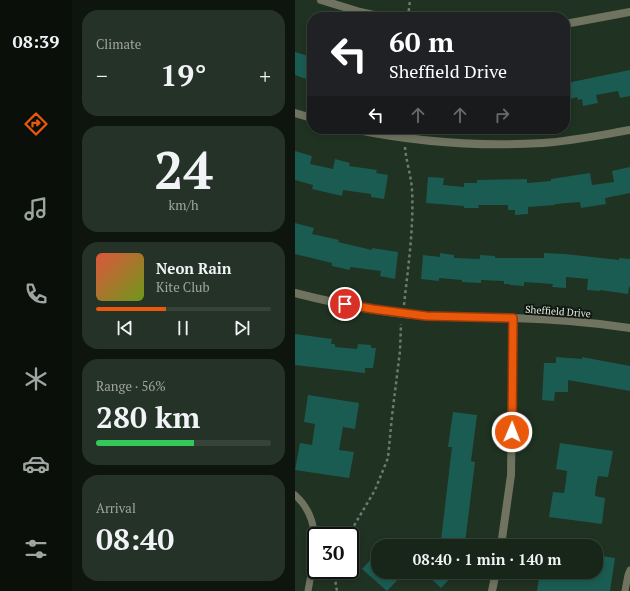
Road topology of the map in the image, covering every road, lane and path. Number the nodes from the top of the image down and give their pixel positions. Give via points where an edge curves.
1 (321, 0) edge
2 (410, 0) edge
3 (360, 12) edge
4 (409, 12) edge
5 (630, 12) edge
6 (570, 23) edge
7 (295, 113) edge
8 (307, 117) edge
9 (630, 130) edge
10 (383, 134) edge
11 (405, 152) dead end
12 (295, 293) edge
13 (404, 305) dead end
14 (513, 318) junction
15 (401, 321) dead end
16 (630, 328) edge
17 (295, 495) edge
18 (353, 527) edge
19 (502, 539) edge
20 (630, 570) edge
21 (335, 579) edge
22 (495, 579) edge
23 (308, 591) edge
24 (337, 591) edge
25 (492, 591) edge
26 (625, 591) edge

1 - 3 street
2 - 4 path
5 - 6 street
7 - 8 street
9 - 10 street via 544,143 497,144 418,140
11 - 13 path via 412,188 412,219
12 - 14 street, Sheffield Drive via 331,302 426,316
14 - 16 street, Sheffield Drive
14 - 19 street via 511,475
15 - 18 path via 388,458 375,490
17 - 23 lane via 309,512 314,528 315,541
20 - 26 lane
21 - 24 path
22 - 25 street

